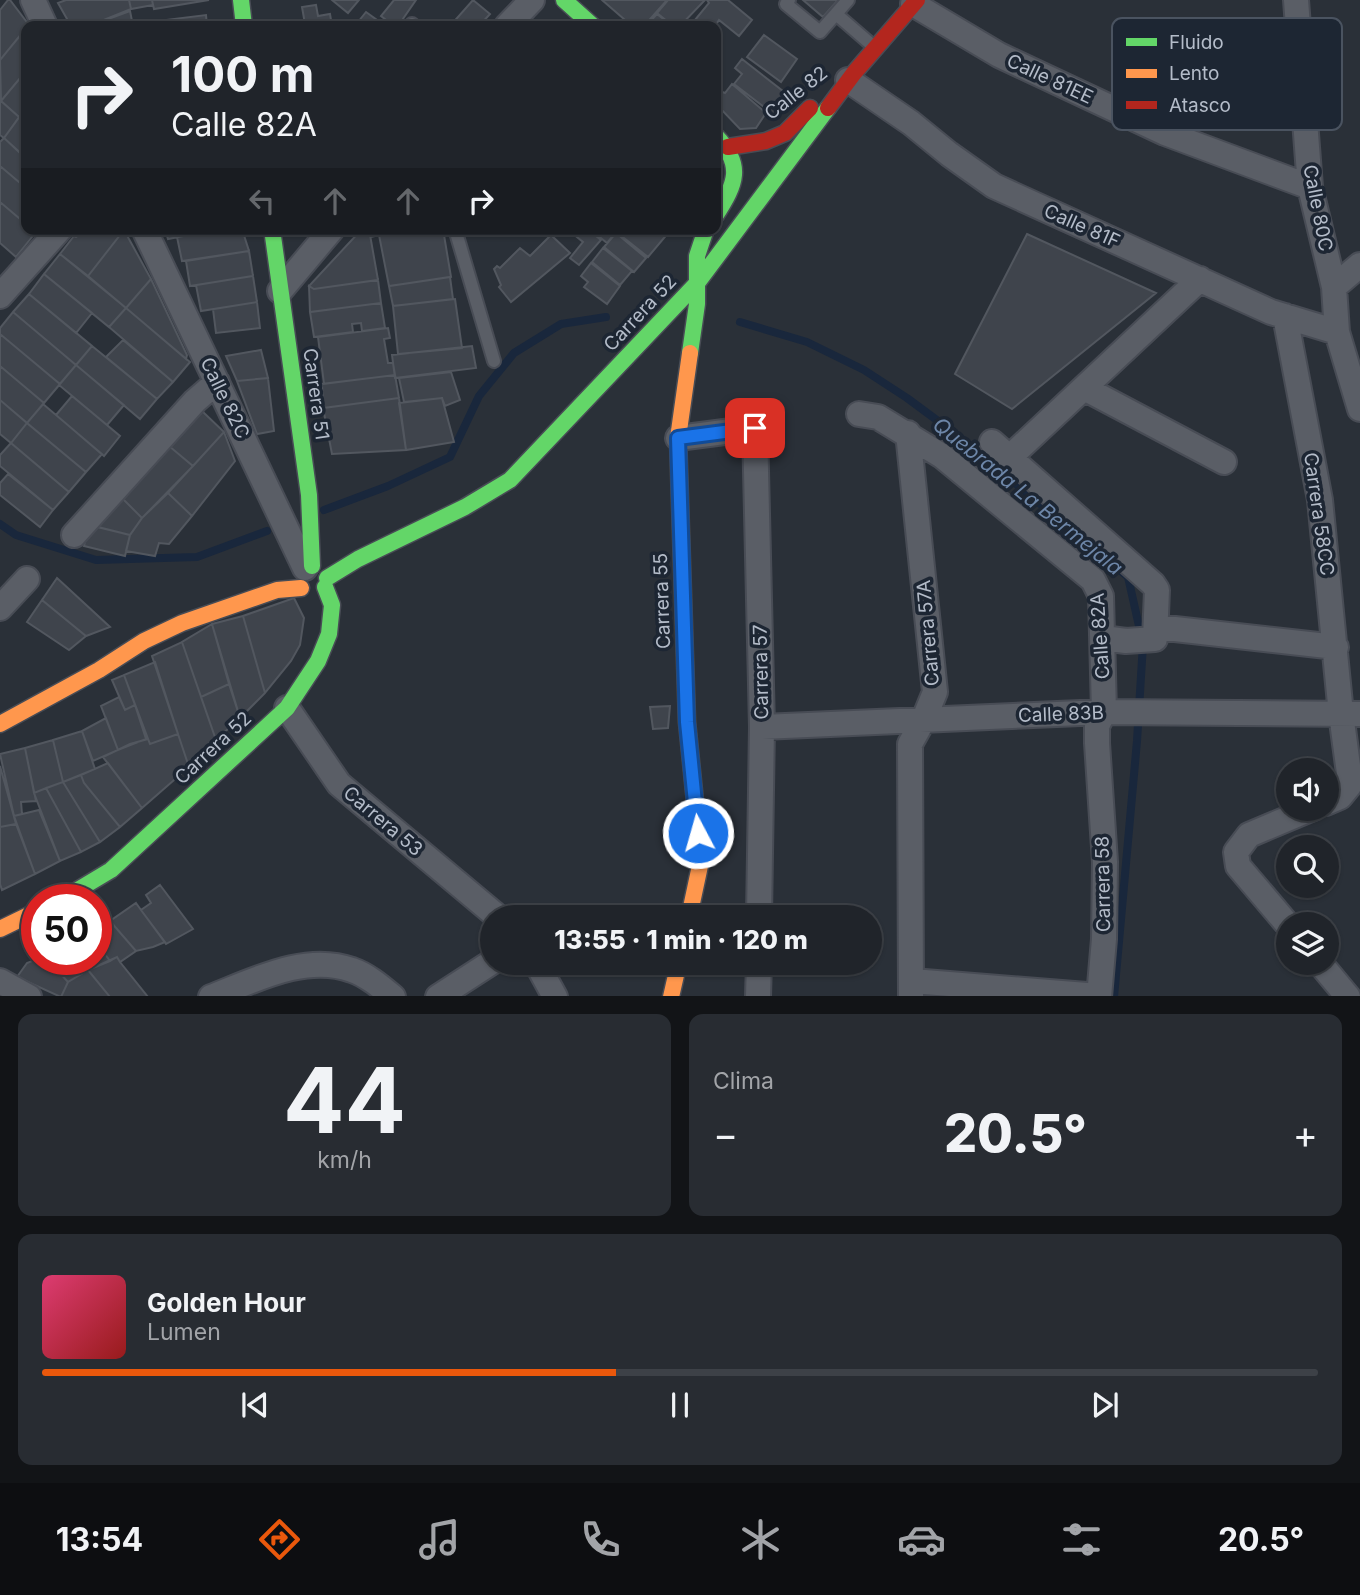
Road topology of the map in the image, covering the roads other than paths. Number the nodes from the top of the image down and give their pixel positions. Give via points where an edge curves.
1 (33, 0) edge
2 (240, 0) edge
3 (532, 0) edge
4 (564, 0) edge
5 (789, 0) edge
6 (848, 0) edge
7 (1296, 0) edge
8 (915, 2) edge
9 (836, 14) junction
10 (1297, 18) edge
11 (43, 21) edge
12 (243, 21) edge
13 (512, 21) edge
14 (587, 21) edge
15 (875, 47) junction
16 (848, 80) junction
17 (1112, 108) edge
18 (1158, 130) edge
19 (1306, 130) edge
20 (722, 142) edge
21 (1310, 187) junction
22 (721, 207) edge
23 (55, 235) edge
24 (147, 235) edge
25 (273, 235) edge
26 (327, 235) edge
27 (457, 235) edge
28 (703, 235) edge
29 (1360, 265) edge
30 (1200, 279) junction
31 (698, 282) junction
32 (1334, 287) junction
33 (280, 291) junction
34 (0, 296) edge
35 (1285, 316) junction
36 (1337, 332) junction
37 (648, 355) dead end
38 (494, 361) dead end
39 (670, 361) dead end
40 (621, 364) junction
41 (687, 375) junction
42 (217, 383) junction
43 (1084, 388) junction
44 (1360, 409) edge
45 (859, 414) dead end
46 (908, 433) junction
47 (678, 438) junction
48 (1224, 462) dead end
49 (74, 535) dead end
50 (314, 577) junction
51 (27, 579) dead end
52 (0, 608) edge
53 (1156, 633) junction
54 (1103, 638) junction
55 (1336, 647) junction
56 (287, 708) junction
57 (1104, 712) junction
58 (1350, 714) edge
59 (924, 719) junction
60 (0, 724) edge
61 (762, 727) junction
62 (1098, 772) joint
63 (1339, 797) edge
64 (1282, 821) edge
65 (88, 884) edge
66 (484, 905) edge
67 (692, 905) edge
68 (760, 905) edge
69 (1277, 912) edge
70 (21, 919) edge
71 (0, 929) edge
72 (480, 970) edge
73 (543, 975) edge
74 (676, 975) edge
75 (759, 975) edge
76 (1330, 975) edge
77 (0, 981) edge
78 (911, 988) edge
79 (29, 996) edge
80 (211, 996) edge
81 (393, 996) edge
82 (438, 996) edge
83 (555, 996) edge
84 (671, 996) edge
85 (758, 996) edge
86 (1099, 996) edge
87 (1348, 996) edge

1 - 11 street
2 - 12 street
3 - 13 street
4 - 14 street
5 - 9 lane via 786,4 820,32
6 - 9 lane
7 - 10 street, Calle 80C
8 - 15 street, Carrera 52
8 - 17 street, Calle 81EE via 938,21 999,55
9 - 15 lane
15 - 16 street, Carrera 52
16 - 20 street, Calle 82 via 829,89 785,133 766,141
16 - 30 street, Calle 81F via 994,186
16 - 31 street, Carrera 52
18 - 21 street, Calle 81EE
19 - 21 street, Calle 80C
20 - 22 street, Calle 82 via 736,176
21 - 32 street, Calle 80C
23 - 34 street
24 - 42 street, Calle 82C
25 - 33 street, Carrera 51
26 - 33 street
27 - 38 lane
28 - 31 street via 695,255
29 - 32 street
30 - 35 street, Calle 81F
30 - 43 street
31 - 40 street, Carrera 52
31 - 41 street, Carrera 55
32 - 36 street, Calle 80C
33 - 50 street, Carrera 51 via 309,495
35 - 36 street, Calle 81F
35 - 55 street, Carrera 58CC via 1320,500
36 - 44 street, Calle 80C
37 - 40 street
39 - 41 street
40 - 50 street, Carrera 52 via 510,480 465,507
41 - 47 street, Carrera 55
42 - 49 street via 195,401
42 - 50 street, Calle 82C
43 - 48 street
43 - 53 street via 1001,449 1153,584 1157,590
45 - 46 street, Calle 82A via 878,417
46 - 54 street, Calle 82A via 1093,580 1101,596
46 - 59 street, Carrera 57A via 934,692
47 - 61 street, Carrera 57 via 755,428
47 - 67 street, Carrera 55 via 687,722 701,861
50 - 56 street, Carrera 52 via 332,608 331,626 312,671
50 - 60 street via 144,640
51 - 52 street
53 - 54 street via 1130,640
53 - 55 street
54 - 57 street, Calle 82A
55 - 58 street, Carrera 58CC
56 - 65 street, Carrera 52 via 111,870
56 - 66 street, Carrera 53 via 339,785
57 - 58 street, Calle 83B
57 - 59 street, Calle 83B
57 - 62 street, Calle 82A via 1097,726
58 - 63 street, Carrera 58CC via 1349,786
59 - 61 street, Calle 83B
59 - 78 street, Carrera 57A via 910,744
61 - 68 street, Carrera 57
62 - 86 street, Carrera 58 via 1105,862
64 - 69 street via 1249,835 1236,852 1238,866
70 - 71 street
72 - 82 street
73 - 83 street
74 - 84 street
75 - 85 street
76 - 87 street
77 - 79 street
78 - 86 street
80 - 81 street via 319,963 353,970

